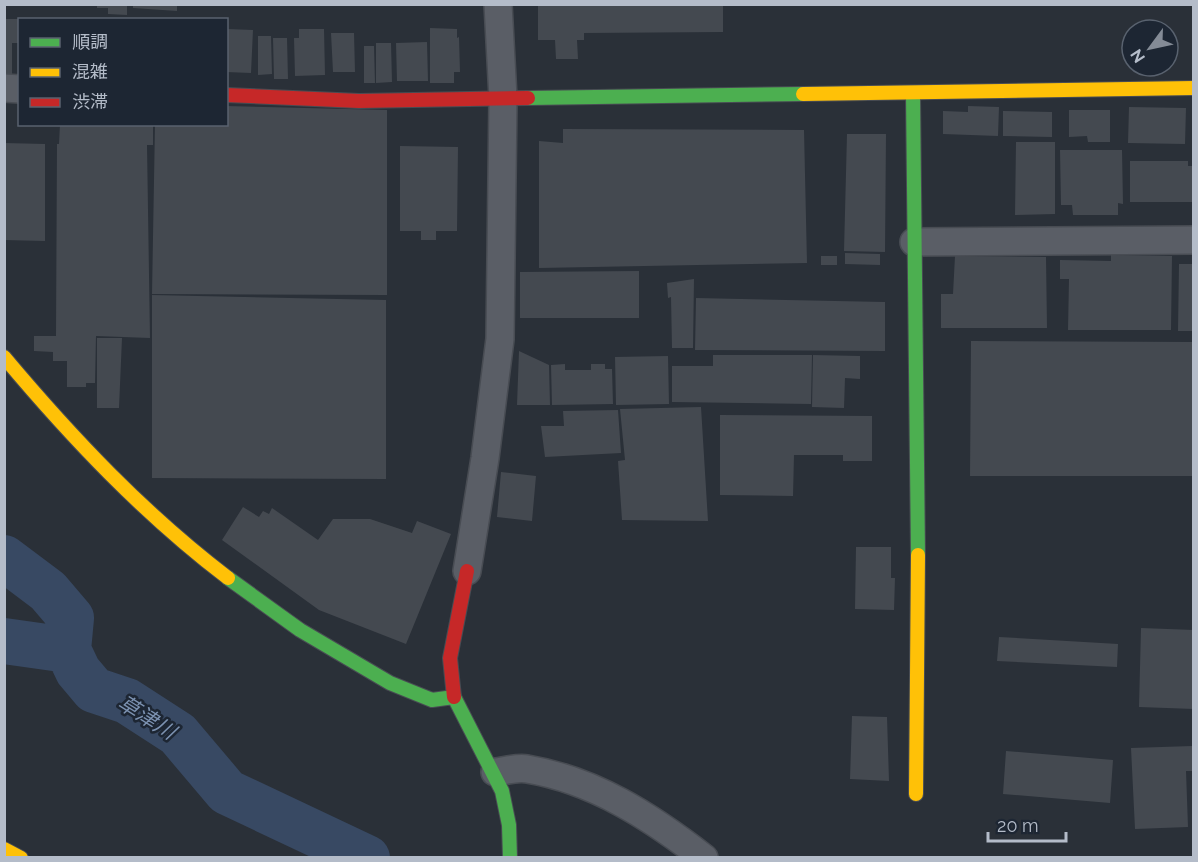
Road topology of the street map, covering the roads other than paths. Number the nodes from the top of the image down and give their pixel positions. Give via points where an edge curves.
1 (498, 4) edge
2 (1194, 88) edge
3 (914, 94) junction
4 (228, 95) edge
5 (503, 98) junction
6 (1194, 240) edge
7 (914, 242) junction
8 (4, 357) edge
9 (467, 571) joint
10 (454, 697) junction
11 (495, 772) junction
12 (916, 794) dead end
13 (4, 849) edge
14 (21, 858) edge
15 (510, 858) edge
16 (704, 858) edge

1 - 5 street
2 - 3 street
3 - 5 street
3 - 7 street
4 - 5 street via 358,101
5 - 9 street via 500,339
6 - 7 street
7 - 12 street via 919,461
8 - 10 street via 78,443 135,501 209,565 279,617 390,683 432,700
9 - 10 street via 450,658
10 - 11 street via 468,729
11 - 15 street via 506,803
11 - 16 street via 525,768 604,791
13 - 14 street

